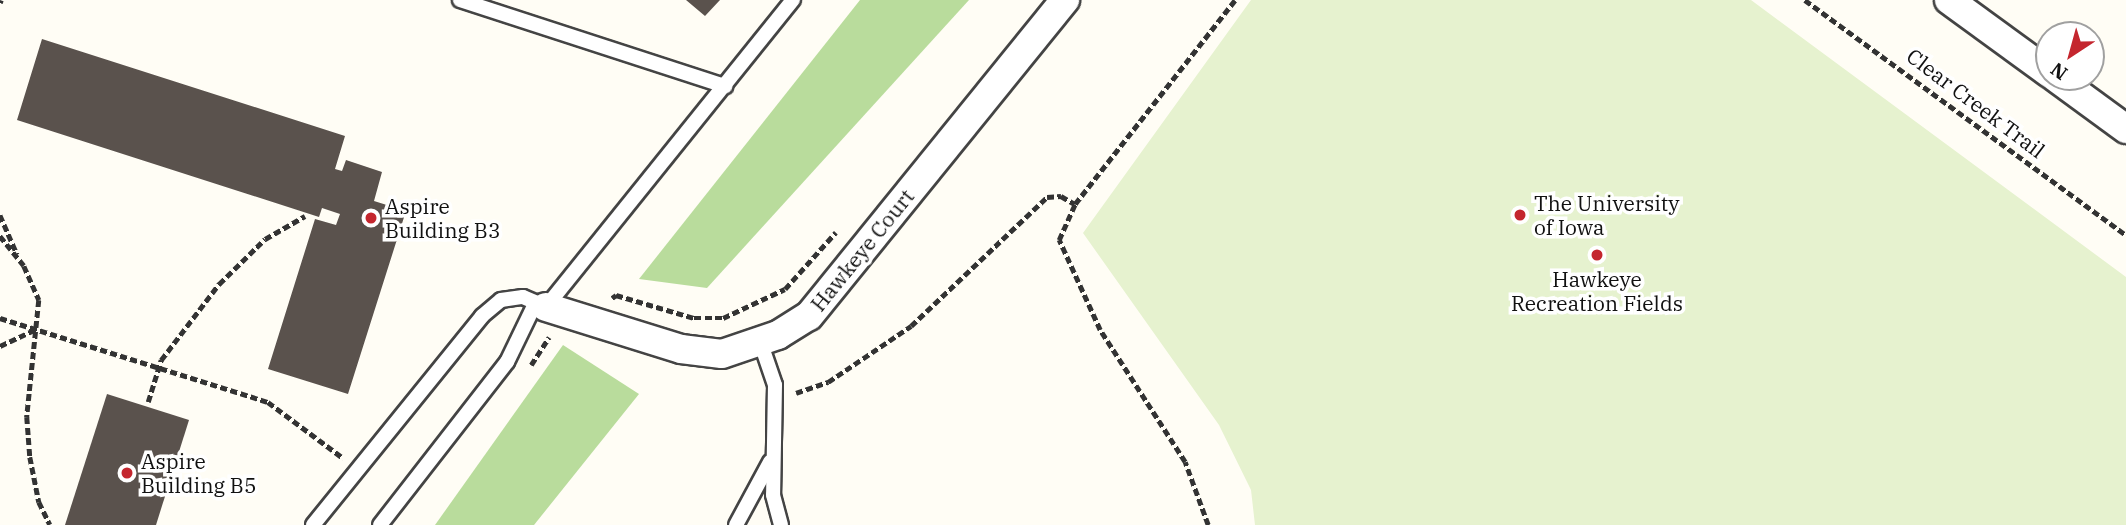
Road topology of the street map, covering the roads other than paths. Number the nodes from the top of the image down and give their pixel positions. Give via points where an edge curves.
1 (460, 0) edge
2 (793, 0) edge
3 (1065, 0) edge
4 (1949, 0) edge
5 (2035, 63) edge
6 (725, 86) junction
7 (2074, 91) edge
8 (2126, 129) edge
9 (540, 306) junction
10 (761, 344) junction
11 (774, 454) junction
12 (313, 525) edge
13 (380, 525) edge
14 (736, 525) edge
15 (780, 525) edge

1 - 6 lane
2 - 6 lane
3 - 10 street, Hawkeye Court via 809,316
4 - 5 street
6 - 9 lane
7 - 8 street
9 - 10 street, Hawkeye Court via 681,349 722,354
9 - 12 lane via 523,297 501,300 482,316
9 - 13 lane via 507,362
10 - 11 lane via 776,399
11 - 14 lane
11 - 15 lane via 773,495

